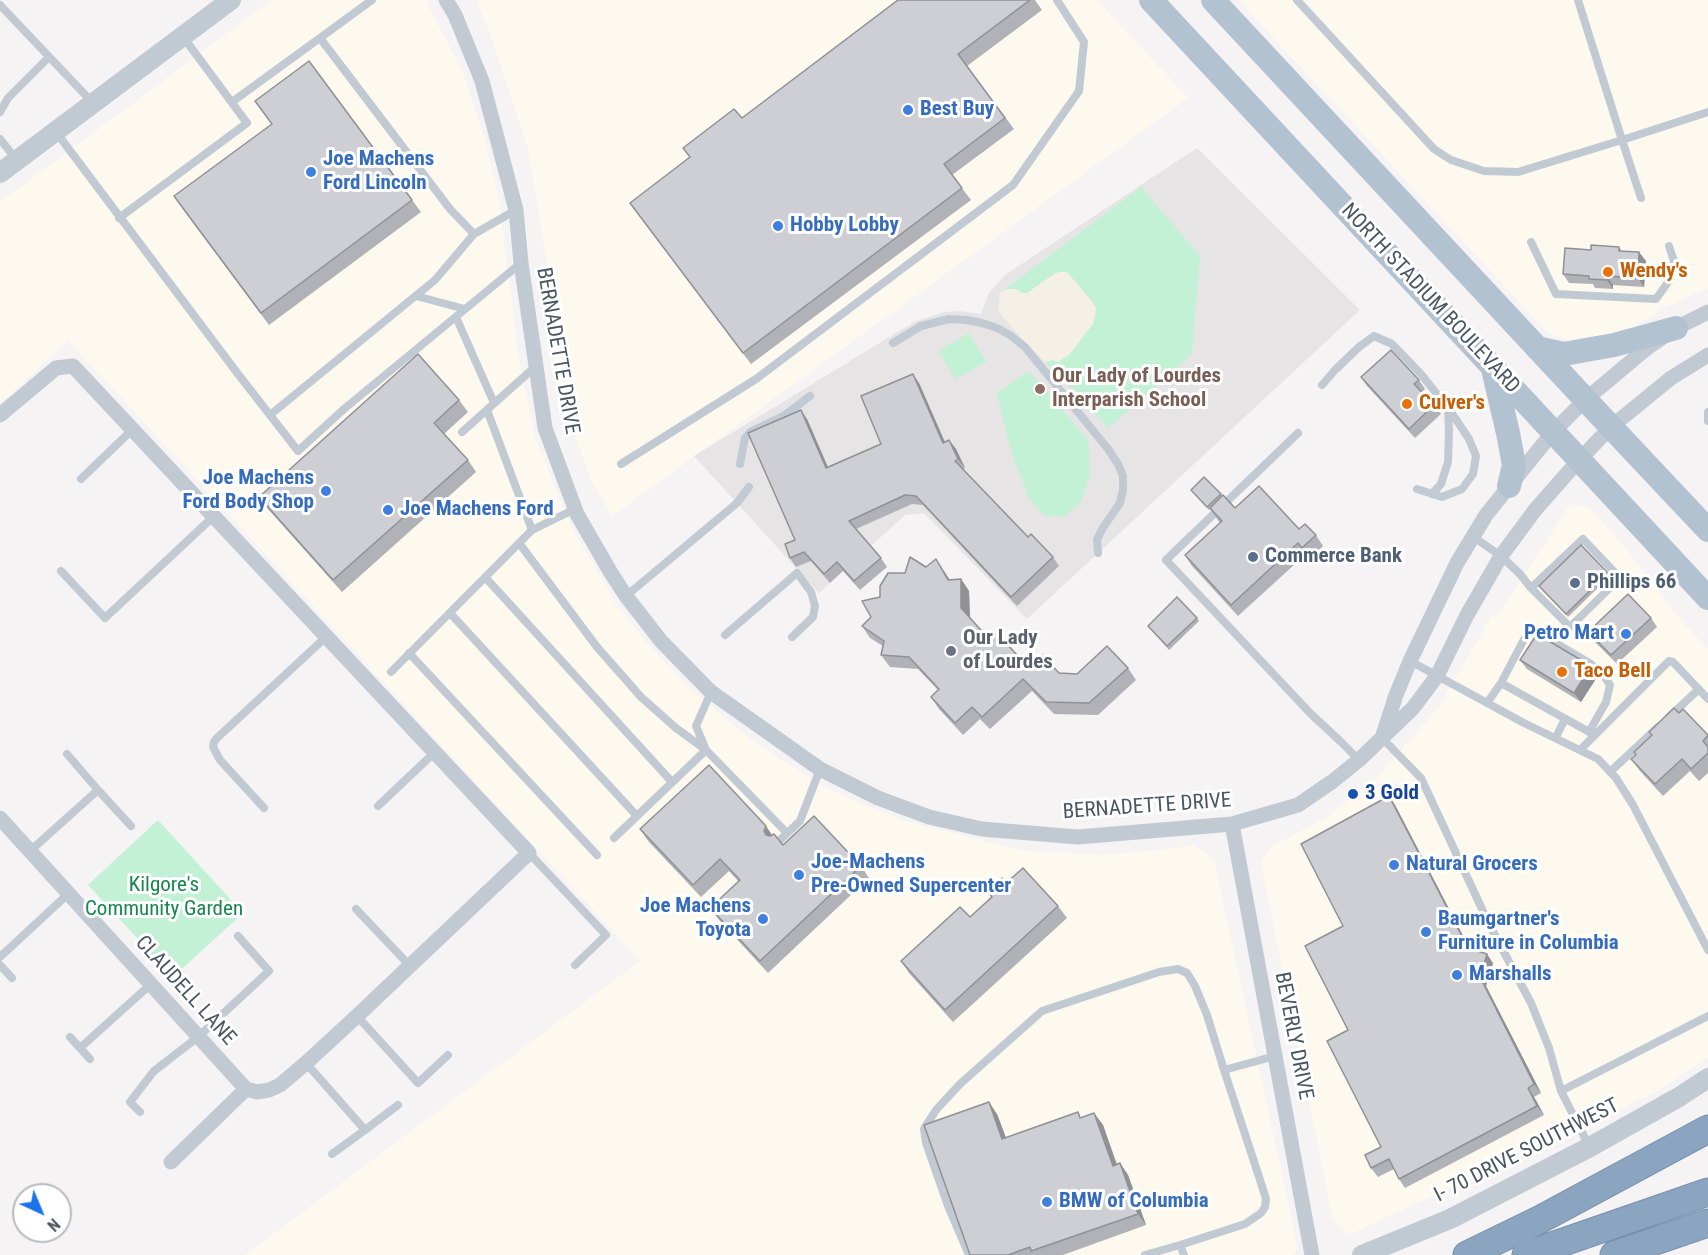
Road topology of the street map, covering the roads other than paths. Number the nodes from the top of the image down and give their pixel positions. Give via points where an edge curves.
1 (231, 0) edge
2 (372, 0) edge
3 (446, 0) edge
4 (1058, 0) edge
5 (1151, 0) edge
6 (1214, 0) edge
7 (1297, 0) edge
8 (1578, 0) edge
9 (0, 5) edge
10 (183, 37) junction
11 (320, 38) junction
12 (49, 57) junction
13 (0, 90) edge
14 (8, 98) junction
15 (232, 102) junction
16 (94, 104) junction
17 (0, 112) edge
18 (1708, 112) edge
19 (56, 132) junction
20 (0, 139) edge
21 (1622, 140) junction
22 (17, 160) junction
23 (0, 173) edge
24 (1641, 198) dead end
25 (516, 210) junction
26 (119, 218) junction
27 (474, 234) junction
28 (1531, 242) dead end
29 (1669, 246) dead end
30 (521, 263) junction
31 (416, 296) junction
32 (465, 309) junction
33 (1708, 312) edge
34 (456, 317) junction
35 (1676, 328) junction
36 (893, 343) dead end
37 (1537, 348) junction
38 (1708, 355) edge
39 (536, 366) junction
40 (1493, 366) junction
41 (1322, 385) dead end
42 (810, 396) dead end
43 (1585, 400) junction
44 (494, 403) junction
45 (1448, 407) junction
46 (487, 410) junction
47 (1708, 412) edge
48 (0, 415) edge
49 (270, 415) junction
50 (1708, 421) edge
51 (1611, 428) junction
52 (133, 429) junction
53 (462, 432) dead end
54 (1553, 432) junction
55 (1298, 433) dead end
56 (1579, 459) junction
57 (621, 464) dead end
58 (740, 464) dead end
59 (81, 479) dead end
60 (1509, 486) junction
61 (748, 487) dead end
62 (1417, 489) dead end
63 (1432, 494) junction
64 (575, 509) junction
65 (214, 516) junction
66 (532, 530) junction
67 (1708, 530) edge
68 (1472, 536) junction
69 (519, 543) junction
70 (1098, 553) dead end
71 (1501, 556) junction
72 (61, 572) dead end
73 (485, 577) junction
74 (1531, 588) junction
75 (626, 596) junction
76 (1708, 598) edge
77 (450, 612) junction
78 (725, 635) dead end
79 (327, 636) junction
80 (792, 637) dead end
81 (409, 653) junction
82 (1410, 661) junction
83 (391, 672) dead end
84 (1437, 676) junction
85 (1501, 683) junction
86 (1699, 689) junction
87 (711, 692) junction
88 (1708, 699) edge
89 (1487, 703) junction
90 (1565, 719) junction
91 (1592, 733) junction
92 (1556, 737) junction
93 (1383, 738) junction
94 (706, 750) junction
95 (1580, 750) junction
96 (435, 752) junction
97 (67, 754) dead end
98 (1359, 760) junction
99 (820, 769) junction
100 (1610, 772) junction
101 (672, 782) junction
102 (98, 790) junction
103 (378, 806) dead end
104 (264, 808) dead end
105 (637, 816) junction
106 (0, 818) edge
107 (1232, 824) junction
108 (131, 826) dead end
109 (786, 832) junction
110 (614, 838) dead end
111 (778, 842) edge
112 (30, 851) junction
113 (529, 853) junction
114 (597, 855) dead end
115 (68, 894) junction
116 (356, 909) dead end
117 (238, 936) dead end
118 (1708, 950) edge
119 (0, 957) edge
120 (575, 964) dead end
121 (0, 965) edge
122 (410, 966) junction
123 (12, 978) dead end
124 (151, 984) junction
125 (357, 1016) junction
126 (1708, 1016) edge
127 (70, 1037) dead end
128 (198, 1037) junction
129 (80, 1048) junction
130 (448, 1055) dead end
131 (1275, 1056) junction
132 (90, 1059) dead end
133 (306, 1063) junction
134 (1224, 1070) junction
135 (1708, 1078) edge
136 (246, 1089) junction
137 (1562, 1091) junction
138 (398, 1104) dead end
139 (140, 1113) dead end
140 (1708, 1129) edge
141 (365, 1130) junction
142 (1590, 1147) junction
143 (332, 1154) dead end
144 (171, 1162) dead end
145 (1708, 1192) edge
146 (1708, 1223) edge
147 (1180, 1245) junction
148 (969, 1255) edge
149 (1145, 1255) edge
150 (1184, 1255) edge
151 (1312, 1255) edge
152 (1362, 1255) edge
153 (1467, 1255) edge
154 (1526, 1255) edge
155 (1614, 1255) edge

1 - 10 street
2 - 11 lane
3 - 25 street, BERNADETTE DRIVE via 482,81
4 - 57 lane via 1084,42 1079,92 1013,185 756,379
5 - 40 main road, NORTH STADIUM BOULEVARD
6 - 37 main road
7 - 21 lane via 1434,149 1451,160 1484,171 1518,172
8 - 21 lane
9 - 12 lane
10 - 15 lane
10 - 16 street
11 - 15 lane
11 - 27 lane via 450,209
12 - 14 lane
12 - 16 lane
13 - 14 lane
14 - 17 lane
15 - 26 lane via 247,123
16 - 19 street
18 - 21 lane
19 - 22 street
19 - 26 lane
20 - 22 lane
21 - 24 lane
22 - 23 street
25 - 27 lane
25 - 30 street, BERNADETTE DRIVE
26 - 49 lane
27 - 31 lane
28 - 29 lane via 1556,294 1656,299 1671,278 1674,261
30 - 32 lane
30 - 39 street, BERNADETTE DRIVE
31 - 32 lane
31 - 49 lane
32 - 34 lane
33 - 35 street
34 - 44 lane
34 - 49 lane via 298,451
35 - 37 main road via 1564,354
35 - 43 street
36 - 70 lane via 921,326 949,319 982,322 1025,347 1108,449 1124,476 1120,503 1097,540
37 - 43 main road
38 - 51 street, BERNADETTE DRIVE via 1671,378
39 - 44 lane
39 - 64 street, BERNADETTE DRIVE via 545,428
40 - 54 main road, NORTH STADIUM BOULEVARD
40 - 60 main road via 1514,465
41 - 45 lane via 1374,336 1392,344
42 - 58 lane via 785,415 750,432 744,438
43 - 51 main road
43 - 54 street
44 - 46 lane
45 - 63 lane via 1448,462 1441,484
45 - 63 lane via 1476,456 1473,474 1462,489 1442,496
46 - 53 lane
46 - 66 lane
47 - 50 lane
48 - 52 street via 56,368 73,366
51 - 56 street, BERNADETTE DRIVE
51 - 67 main road
52 - 59 lane
52 - 65 street
54 - 56 main road, NORTH STADIUM BOULEVARD
54 - 60 street
55 - 98 lane via 1166,560
56 - 71 street, BERNADETTE DRIVE
56 - 76 main road, NORTH STADIUM BOULEVARD
60 - 68 street
61 - 75 lane via 737,503
62 - 63 lane
64 - 66 lane
64 - 75 street, BERNADETTE DRIVE
65 - 72 lane via 105,618
65 - 79 street
66 - 69 lane
68 - 71 lane
68 - 82 street
69 - 73 lane
69 - 94 lane via 597,647 641,697
71 - 74 lane
71 - 84 street, BERNADETTE DRIVE
73 - 77 lane
73 - 101 lane
74 - 74 lane via 1570,627 1603,589 1620,578 1582,539 1547,578
75 - 87 street, BERNADETTE DRIVE via 661,641
77 - 81 lane
77 - 105 lane
78 - 80 lane via 797,573 811,592 815,606 813,617
79 - 96 street
79 - 104 lane via 214,742 220,760
81 - 83 lane
81 - 114 lane
82 - 84 lane
82 - 93 street
84 - 89 lane
84 - 93 street, BERNADETTE DRIVE
85 - 89 lane
85 - 90 lane
85 - 91 lane via 1530,628 1603,674 1610,686
86 - 88 lane
86 - 91 lane via 1669,661
86 - 100 lane
87 - 94 lane via 696,726
87 - 99 street, BERNADETTE DRIVE
89 - 92 lane
90 - 91 lane
90 - 92 lane
91 - 95 lane
92 - 95 lane
93 - 98 street, BERNADETTE DRIVE
93 - 137 lane via 1421,778 1489,924 1532,1003
94 - 101 lane
94 - 109 lane
95 - 100 lane via 1598,759
96 - 103 lane
96 - 113 street
97 - 102 lane
98 - 107 street, BERNADETTE DRIVE via 1298,805
99 - 107 street, BERNADETTE DRIVE via 878,798 929,817 982,829 1078,837
99 - 109 lane via 800,821
100 - 118 lane via 1633,806
101 - 105 lane
102 - 108 lane
102 - 112 lane
105 - 110 lane
106 - 112 street, CLAUDELL LANE
107 - 131 street, BEVERLY DRIVE
109 - 111 lane
112 - 115 street, CLAUDELL LANE
113 - 120 lane via 606,936
113 - 122 street
115 - 119 lane
115 - 124 street, CLAUDELL LANE
116 - 122 lane
117 - 128 lane via 269,971
121 - 123 lane
122 - 125 street
124 - 128 street, CLAUDELL LANE
124 - 129 lane
125 - 130 lane via 418,1083
125 - 133 street
126 - 137 lane
127 - 129 lane
128 - 136 street, CLAUDELL LANE
128 - 139 lane via 154,1071 130,1102
129 - 132 lane
131 - 134 lane
131 - 151 street, BEVERLY DRIVE
133 - 136 street via 269,1090
133 - 141 lane
134 - 147 lane via 1266,1199 1265,1207 1245,1224
134 - 148 lane via 1195,986 1187,973 1178,969 1042,1011 960,1083 924,1130 948,1206
135 - 142 street, I- 70 DRIVE SOUTHWEST
136 - 144 street
137 - 142 lane
138 - 141 lane
140 - 153 highway
141 - 143 lane
142 - 152 street, I- 70 DRIVE SOUTHWEST via 1450,1219
145 - 154 highway
146 - 155 highway
147 - 149 lane
147 - 150 lane

